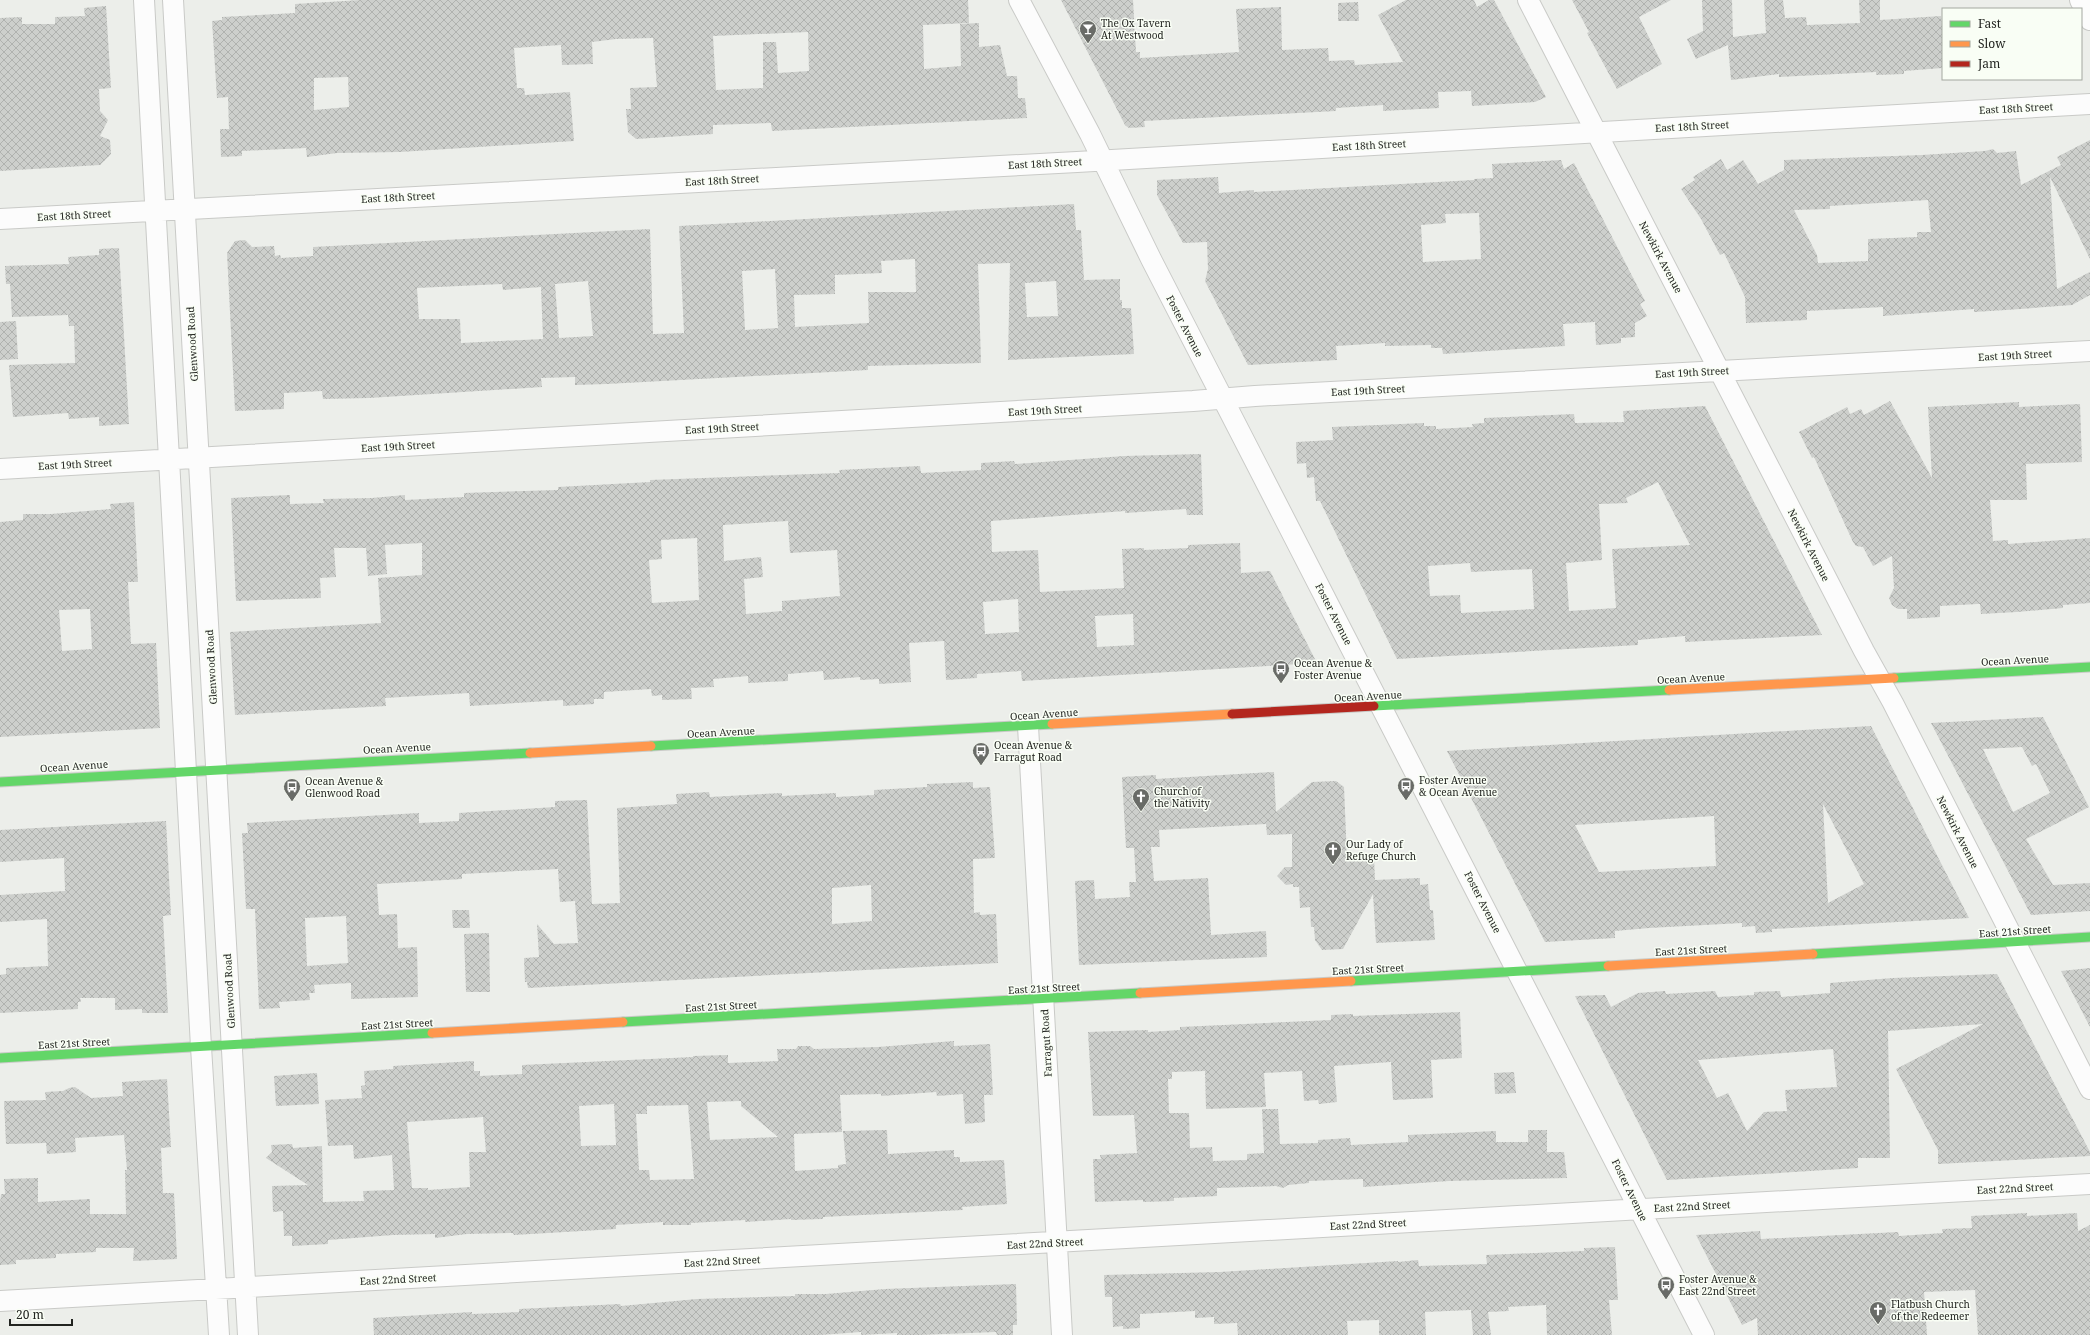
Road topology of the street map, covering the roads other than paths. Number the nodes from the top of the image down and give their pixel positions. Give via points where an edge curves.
1 (144, 0) edge
2 (173, 0) edge
3 (1019, 0) edge
4 (1528, 0) edge
5 (2080, 0) edge
6 (2090, 20) edge
7 (2090, 104) edge
8 (1596, 132) junction
9 (1103, 160) junction
10 (184, 209) junction
11 (156, 210) junction
12 (0, 219) edge
13 (2090, 351) edge
14 (1720, 370) junction
15 (1223, 399) junction
16 (198, 457) junction
17 (169, 458) junction
18 (0, 469) edge
19 (2090, 667) edge
20 (1880, 679) junction
21 (1382, 707) junction
22 (1028, 726) junction
23 (216, 769) junction
24 (186, 771) junction
25 (0, 782) edge
26 (2090, 937) edge
27 (2015, 942) junction
28 (1518, 971) junction
29 (1043, 999) junction
30 (232, 1045) junction
31 (201, 1046) junction
32 (0, 1058) edge
33 (2090, 1090) edge
34 (2090, 1184) edge
35 (1639, 1208) junction
36 (1057, 1242) junction
37 (246, 1287) junction
38 (216, 1289) junction
39 (0, 1301) edge
40 (219, 1335) edge
41 (248, 1335) edge
42 (1062, 1335) edge
43 (1704, 1335) edge

1 - 11 street
2 - 10 street, Glenwood Road
3 - 9 street, Foster Avenue
4 - 8 street, Newkirk Avenue
5 - 6 street
7 - 8 street, East 18th Street
8 - 9 street, East 18th Street
8 - 14 street, Newkirk Avenue
9 - 10 street, East 18th Street
9 - 15 street, Foster Avenue
10 - 11 street, East 18th Street
10 - 16 street, Glenwood Road
11 - 12 street, East 18th Street
11 - 17 street
13 - 14 street, East 19th Street
14 - 15 street, East 19th Street
14 - 20 street, Newkirk Avenue
15 - 16 street, East 19th Street
15 - 21 street, Foster Avenue
16 - 17 street, East 19th Street
16 - 23 street, Glenwood Road
17 - 18 street, East 19th Street
17 - 24 street
19 - 20 street, Ocean Avenue
20 - 21 street, Ocean Avenue
20 - 27 street, Newkirk Avenue
21 - 22 street, Ocean Avenue
21 - 28 street, Foster Avenue
22 - 23 street, Ocean Avenue
22 - 29 street, Farragut Road
23 - 24 street, Ocean Avenue
23 - 30 street, Glenwood Road
24 - 25 street, Ocean Avenue
24 - 31 street
26 - 27 street, East 21st Street
27 - 28 street, East 21st Street
27 - 33 street, Newkirk Avenue
28 - 29 street, East 21st Street
28 - 35 street, Foster Avenue
29 - 30 street, East 21st Street
29 - 36 street, Farragut Road
30 - 31 street, East 21st Street
30 - 37 street, Glenwood Road
31 - 32 street, East 21st Street
31 - 38 street
34 - 35 street, East 22nd Street
35 - 36 street, East 22nd Street
35 - 43 street, Foster Avenue
36 - 37 street, East 22nd Street
36 - 42 street, Farragut Road
37 - 38 street, East 22nd Street
37 - 41 street, Glenwood Road
38 - 39 street, East 22nd Street
38 - 40 street

